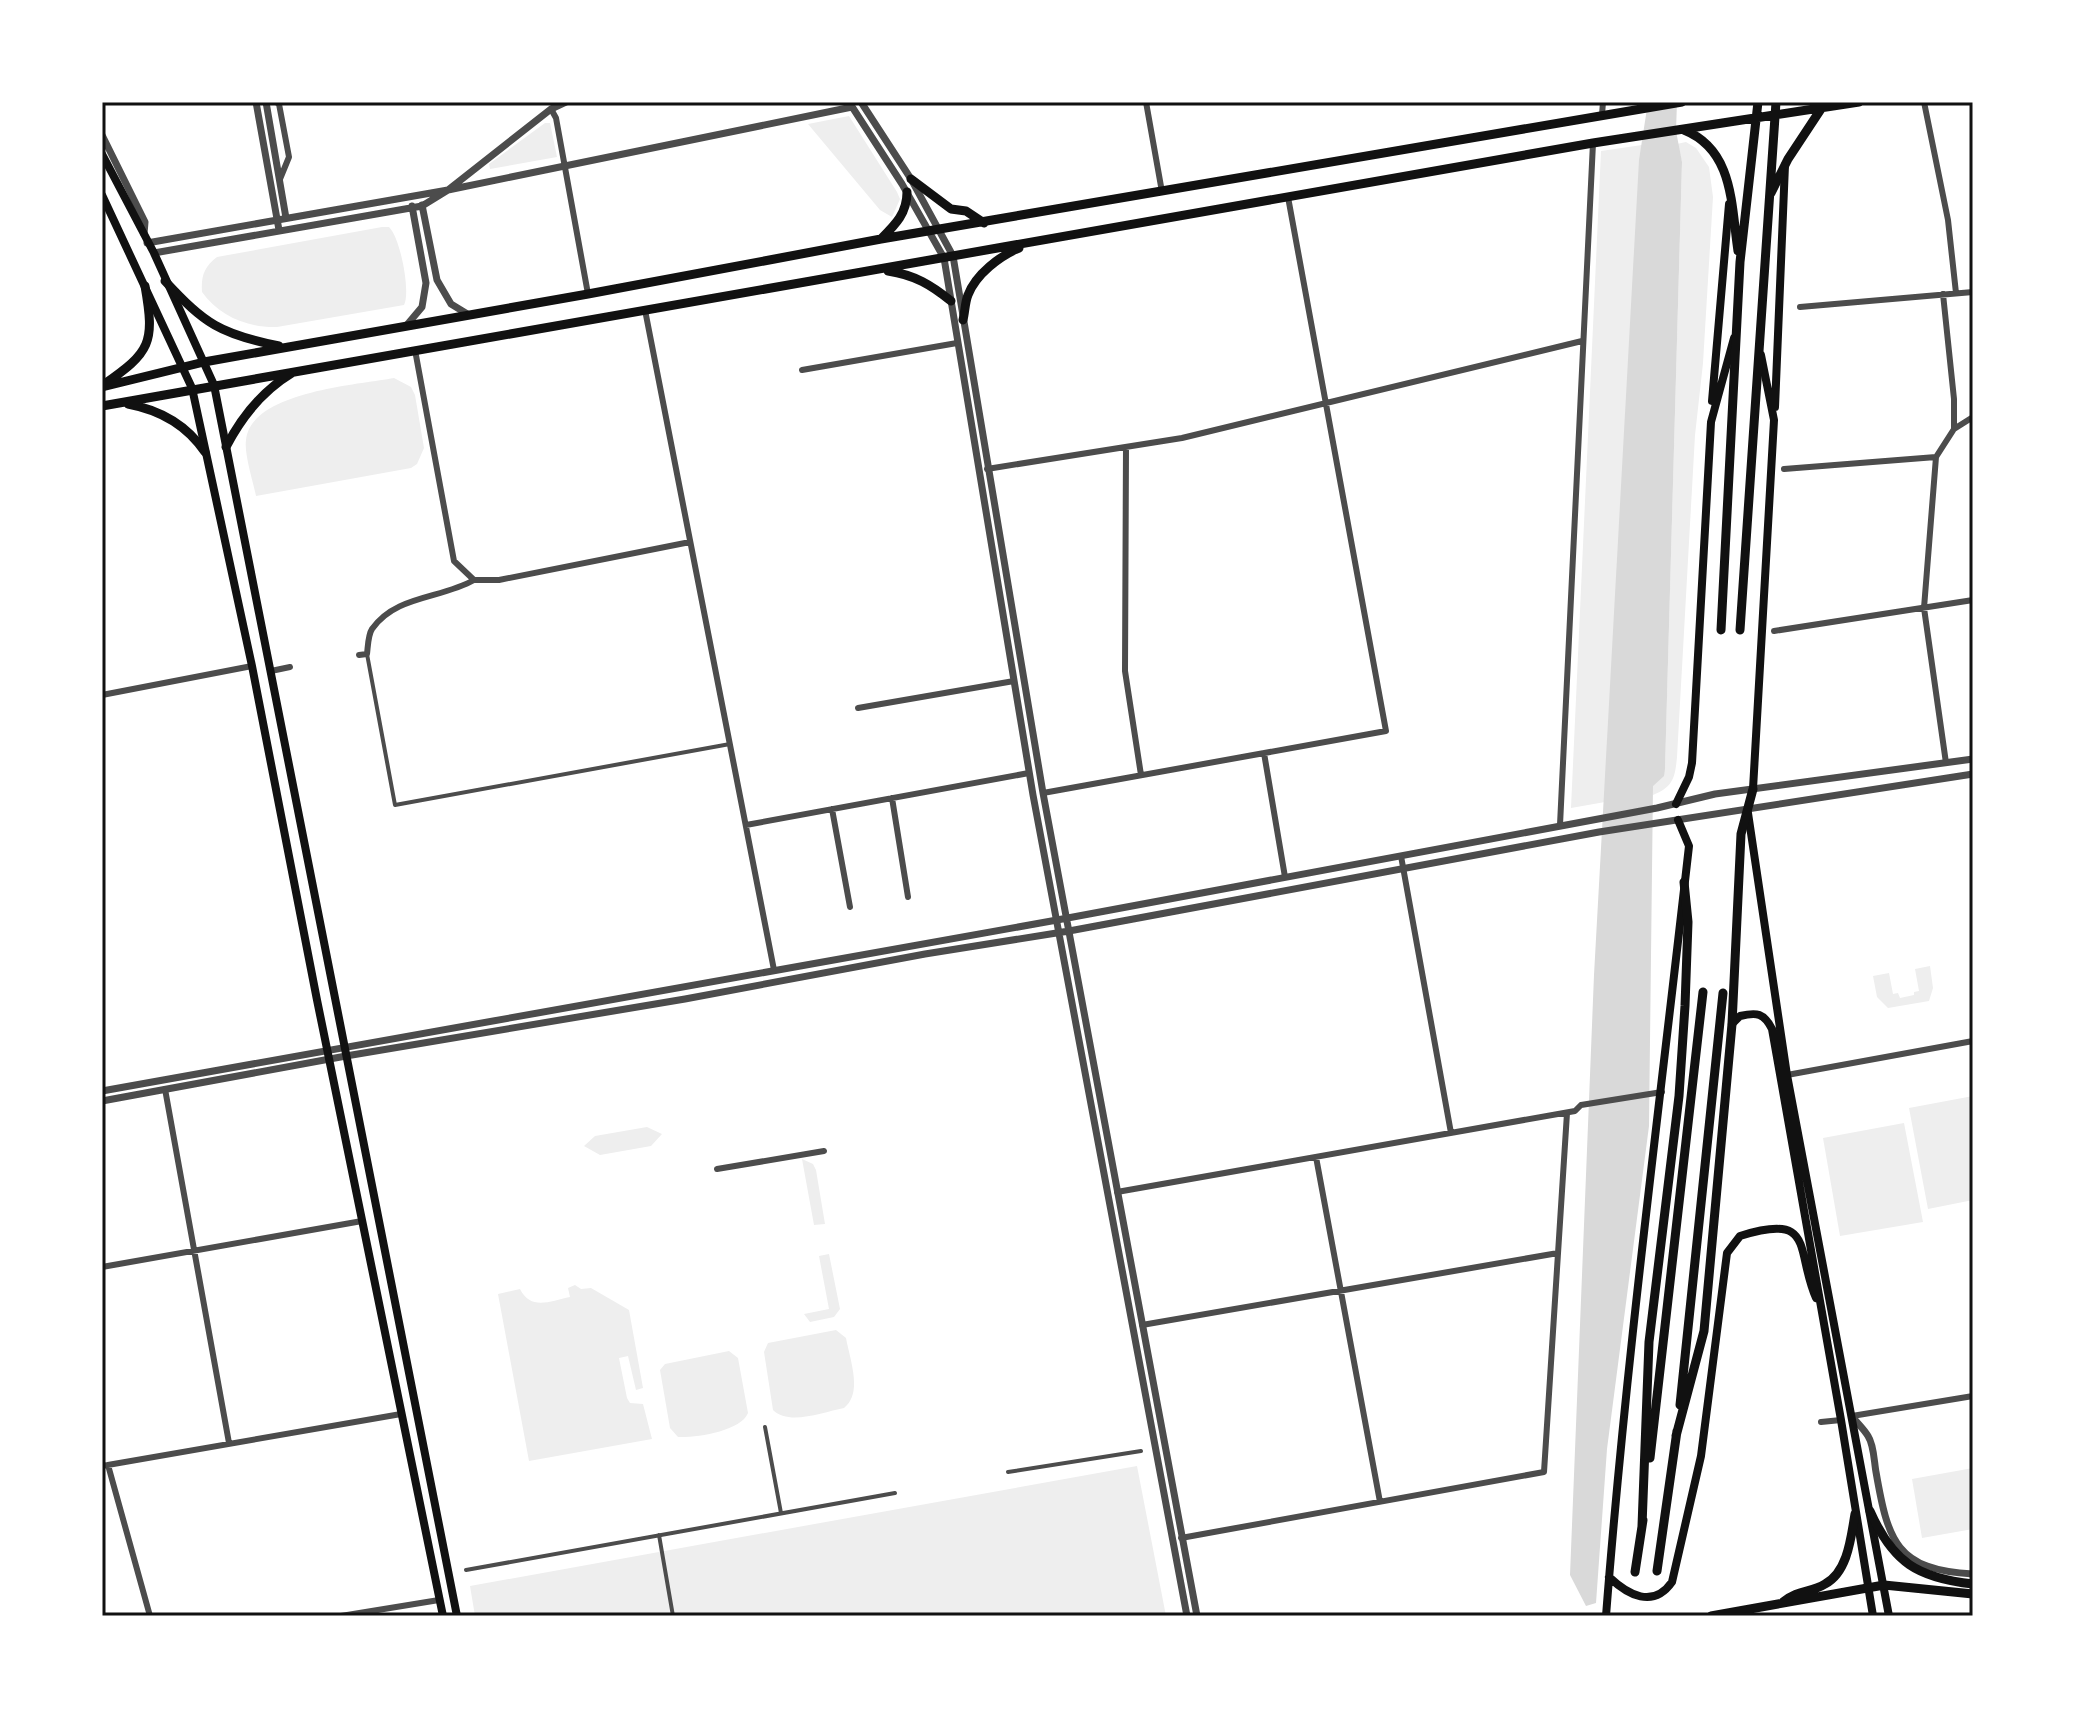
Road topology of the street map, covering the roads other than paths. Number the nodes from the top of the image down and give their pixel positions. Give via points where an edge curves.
1 (256, 102) edge
2 (266, 102) edge
3 (276, 102) edge
4 (566, 102) edge
5 (861, 102) edge
6 (1146, 102) edge
7 (1603, 102) edge
8 (1682, 102) edge
9 (1758, 102) edge
10 (1776, 102) edge
11 (1859, 102) edge
12 (1924, 102) edge
13 (851, 105) edge
14 (551, 109) junction
15 (1821, 109) junction
16 (1602, 115) junction
17 (1776, 116) junction
18 (1757, 118) junction
19 (1681, 129) junction
20 (102, 135) edge
21 (1593, 143) junction
22 (102, 154) edge
23 (1785, 164) junction
24 (565, 166) junction
25 (280, 179) junction
26 (911, 179) junction
27 (448, 190) junction
28 (907, 192) junction
29 (1162, 192) junction
30 (420, 194) junction
31 (102, 195) edge
32 (411, 196) junction
33 (1288, 197) junction
34 (1730, 197) junction
35 (1768, 200) junction
36 (422, 206) junction
37 (413, 208) junction
38 (286, 217) junction
39 (277, 219) junction
40 (984, 223) junction
41 (288, 228) junction
42 (279, 230) junction
43 (935, 230) junction
44 (145, 239) junction
45 (881, 239) junction
46 (1032, 242) junction
47 (154, 253) junction
48 (948, 257) junction
49 (1740, 262) junction
50 (877, 270) junction
51 (165, 281) junction
52 (145, 286) junction
53 (1973, 292) edge
54 (1956, 293) junction
55 (588, 294) junction
56 (1943, 294) junction
57 (951, 301) junction
58 (1800, 307) dead end
59 (645, 310) junction
60 (469, 315) junction
61 (963, 320) junction
62 (405, 328) junction
63 (1736, 330) junction
64 (1582, 341) junction
65 (957, 343) junction
66 (1758, 345) junction
67 (286, 347) junction
68 (415, 350) junction
69 (204, 362) junction
70 (183, 367) junction
71 (297, 370) junction
72 (802, 370) dead end
73 (214, 385) junction
74 (102, 386) edge
75 (192, 388) junction
76 (121, 402) junction
77 (1325, 404) junction
78 (102, 406) edge
79 (1973, 417) edge
80 (1774, 420) junction
81 (1711, 422) junction
82 (1954, 429) junction
83 (226, 447) junction
84 (1126, 447) junction
85 (205, 452) junction
86 (1936, 457) junction
87 (987, 469) junction
88 (1784, 469) dead end
89 (690, 542) junction
90 (474, 580) junction
91 (1973, 600) edge
92 (1924, 608) junction
93 (1721, 630) dead end
94 (1740, 630) dead end
95 (1774, 631) dead end
96 (363, 654) joint
97 (252, 666) junction
98 (290, 667) dead end
99 (271, 671) junction
100 (1014, 681) junction
101 (102, 695) edge
102 (858, 708) dead end
103 (730, 744) junction
104 (1264, 753) junction
105 (1973, 759) edge
106 (1946, 763) junction
107 (1029, 773) junction
108 (1973, 774) edge
109 (1141, 775) junction
110 (1753, 789) junction
111 (1043, 793) junction
112 (892, 798) junction
113 (1676, 804) junction
114 (832, 809) junction
115 (1747, 810) junction
116 (1678, 820) junction
117 (746, 825) junction
118 (1560, 825) junction
119 (1401, 856) junction
120 (1404, 869) junction
121 (1285, 877) junction
122 (1684, 882) junction
123 (908, 897) dead end
124 (850, 907) dead end
125 (1067, 918) junction
126 (1057, 920) junction
127 (1069, 931) junction
128 (1059, 932) junction
129 (774, 970) junction
130 (1703, 992) dead end
131 (1723, 993) dead end
132 (1732, 1024) junction
133 (1973, 1041) edge
134 (346, 1051) junction
135 (328, 1055) junction
136 (1787, 1075) junction
137 (165, 1089) junction
138 (102, 1091) edge
139 (1658, 1093) junction
140 (102, 1101) edge
141 (1567, 1113) junction
142 (1451, 1133) junction
143 (824, 1151) dead end
144 (1316, 1157) junction
145 (717, 1169) dead end
146 (1117, 1192) junction
147 (362, 1221) junction
148 (193, 1251) junction
149 (1558, 1253) junction
150 (102, 1267) edge
151 (1341, 1290) junction
152 (1822, 1311) junction
153 (1142, 1325) junction
154 (1973, 1396) edge
155 (401, 1414) junction
156 (1852, 1416) junction
157 (1841, 1420) junction
158 (1821, 1422) dead end
159 (765, 1427) dead end
160 (1676, 1436) junction
161 (229, 1443) junction
162 (1141, 1451) dead end
163 (105, 1466) edge
164 (1008, 1472) dead end
165 (895, 1493) dead end
166 (1380, 1502) junction
167 (1870, 1511) junction
168 (781, 1513) junction
169 (1855, 1514) junction
170 (1642, 1526) junction
171 (659, 1535) junction
172 (1181, 1538) junction
173 (466, 1570) dead end
174 (1657, 1571) dead end
175 (1635, 1572) dead end
176 (1973, 1574) edge
177 (1609, 1577) junction
178 (1973, 1584) edge
179 (1884, 1585) junction
180 (1868, 1588) junction
181 (1973, 1594) edge
182 (439, 1600) junction
183 (1781, 1603) junction
184 (150, 1616) edge
185 (341, 1616) edge
186 (443, 1616) edge
187 (457, 1616) edge
188 (673, 1616) edge
189 (1187, 1616) edge
190 (1197, 1616) edge
191 (1606, 1616) edge
192 (1711, 1616) edge
193 (1873, 1616) edge
194 (1889, 1616) edge

1 - 39 street
2 - 25 street
3 - 25 street via 289,157
4 - 14 street
5 - 26 street
6 - 29 street
7 - 16 street
8 - 16 main road
9 - 18 main road
10 - 17 main road
11 - 15 main road
12 - 54 street via 1948,220
13 - 24 street
13 - 28 street
14 - 24 street
14 - 27 street
15 - 17 main road
15 - 23 main road
16 - 29 main road
17 - 18 main road
17 - 35 main road
18 - 19 main road
18 - 49 main road
19 - 21 main road
19 - 34 main road via 1713,148 1722,161
20 - 44 street via 145,222
21 - 33 main road
21 - 64 street
22 - 44 main road
23 - 35 main road
23 - 80 main road
24 - 27 street
24 - 55 street
25 - 38 street
26 - 40 main road via 951,209 966,211
26 - 43 street
27 - 30 street
27 - 36 street
28 - 43 street
28 - 45 main road via 902,216
29 - 40 main road
30 - 32 street
30 - 36 street
31 - 52 main road
32 - 37 street
32 - 38 street
33 - 46 main road
33 - 77 street
34 - 49 main road
34 - 81 main road
35 - 66 main road
36 - 37 street
36 - 60 street via 437,280 451,304
37 - 41 street
37 - 62 street via 426,283 422,307
38 - 39 street
38 - 41 street
39 - 42 street
39 - 44 street
40 - 43 main road
41 - 42 street
42 - 47 street
43 - 45 main road
43 - 48 street
44 - 47 main road
45 - 55 main road
46 - 48 main road
46 - 61 main road via 1010,252 978,279 968,294
47 - 51 main road
48 - 50 main road
48 - 57 street
48 - 61 street
49 - 63 main road
50 - 57 main road via 913,276
50 - 59 main road
51 - 67 main road via 225,332
51 - 69 main road
52 - 70 main road
52 - 74 main road via 151,334 146,346 131,366
53 - 54 street
54 - 56 street
55 - 60 main road
56 - 58 street
56 - 82 street
57 - 65 street
59 - 68 main road
59 - 89 street
60 - 62 main road
61 - 87 street
62 - 67 main road
63 - 81 main road
63 - 93 main road
64 - 77 street
64 - 118 street
65 - 72 street
65 - 100 street
66 - 80 main road
66 - 94 main road
67 - 69 main road
68 - 71 main road
68 - 90 street via 454,561
69 - 70 main road
69 - 73 main road
70 - 74 main road
70 - 75 main road
71 - 73 main road
71 - 83 main road via 250,409
73 - 75 main road
73 - 83 main road
75 - 76 main road
75 - 85 main road
76 - 78 main road
76 - 85 main road via 176,421
77 - 84 street
77 - 104 street via 1386,731
79 - 82 street
80 - 110 main road
81 - 113 main road via 1692,763
82 - 86 street
83 - 99 main road
84 - 87 street
84 - 109 street via 1125,671
85 - 97 main road
86 - 88 street
86 - 92 street
87 - 111 street
89 - 90 street via 499,580
89 - 103 street
90 - 96 street via 455,591 402,603 371,630
91 - 92 street
92 - 95 street
92 - 106 street
96 - 103 street via 395,805
97 - 101 street
97 - 135 main road
98 - 99 street
99 - 134 main road
100 - 102 street
100 - 107 street
103 - 117 street
104 - 109 street
104 - 121 street
105 - 106 street
106 - 110 street
107 - 112 street
107 - 126 street
108 - 115 street
109 - 111 street
110 - 113 street
110 - 115 main road
111 - 125 street
112 - 114 street
112 - 123 street
113 - 118 street
114 - 117 street
114 - 124 street
115 - 116 street
115 - 132 main road via 1741,834
115 - 136 main road
116 - 120 street
116 - 122 main road via 1689,846
117 - 129 street
118 - 119 street
119 - 120 street
119 - 121 street
120 - 127 street
120 - 142 street
121 - 125 street
122 - 139 main road
122 - 170 main road via 1685,1006 1649,1342
125 - 126 street
125 - 127 street
126 - 128 street
126 - 129 street
127 - 128 street
127 - 146 street
128 - 134 street
128 - 189 street
129 - 134 street
130 - 170 main road
131 - 160 main road
132 - 152 main road via 1740,1016 1760,1013 1772,1029
132 - 160 main road via 1704,1331
133 - 136 street
134 - 135 street
134 - 187 main road
135 - 137 street
135 - 138 street
135 - 147 main road
136 - 156 main road
137 - 140 street
137 - 148 street
139 - 141 street via 1581,1105
139 - 177 main road
141 - 142 street
141 - 149 street
142 - 144 street
143 - 145 street
144 - 146 street
144 - 151 street
146 - 153 street
147 - 148 street
147 - 155 main road
148 - 150 street
148 - 161 street
149 - 151 street
149 - 166 street via 1544,1472
151 - 153 street
151 - 166 street
152 - 157 main road
152 - 177 main road via 1797,1237 1781,1229 1740,1236 1727,1253 1701,1456 1672,1582 1665,1592 1640,1597 1623,1591
153 - 172 street
154 - 156 street
155 - 161 street
155 - 182 main road
156 - 167 main road
156 - 176 street via 1870,1437 1894,1541 1924,1567
157 - 158 street
157 - 169 main road
159 - 168 street
160 - 174 main road
161 - 163 street
162 - 164 street
163 - 184 street
165 - 168 street
166 - 172 street
167 - 178 main road via 1889,1545 1912,1567 1928,1576
167 - 179 main road
168 - 171 street
169 - 180 main road
169 - 183 main road via 1841,1568 1825,1584 1796,1592
170 - 175 main road
171 - 173 street
171 - 188 street
172 - 190 street
177 - 191 main road
179 - 180 main road
179 - 181 main road
179 - 194 main road
180 - 183 main road
180 - 193 main road
182 - 185 street
182 - 186 main road
183 - 192 main road

